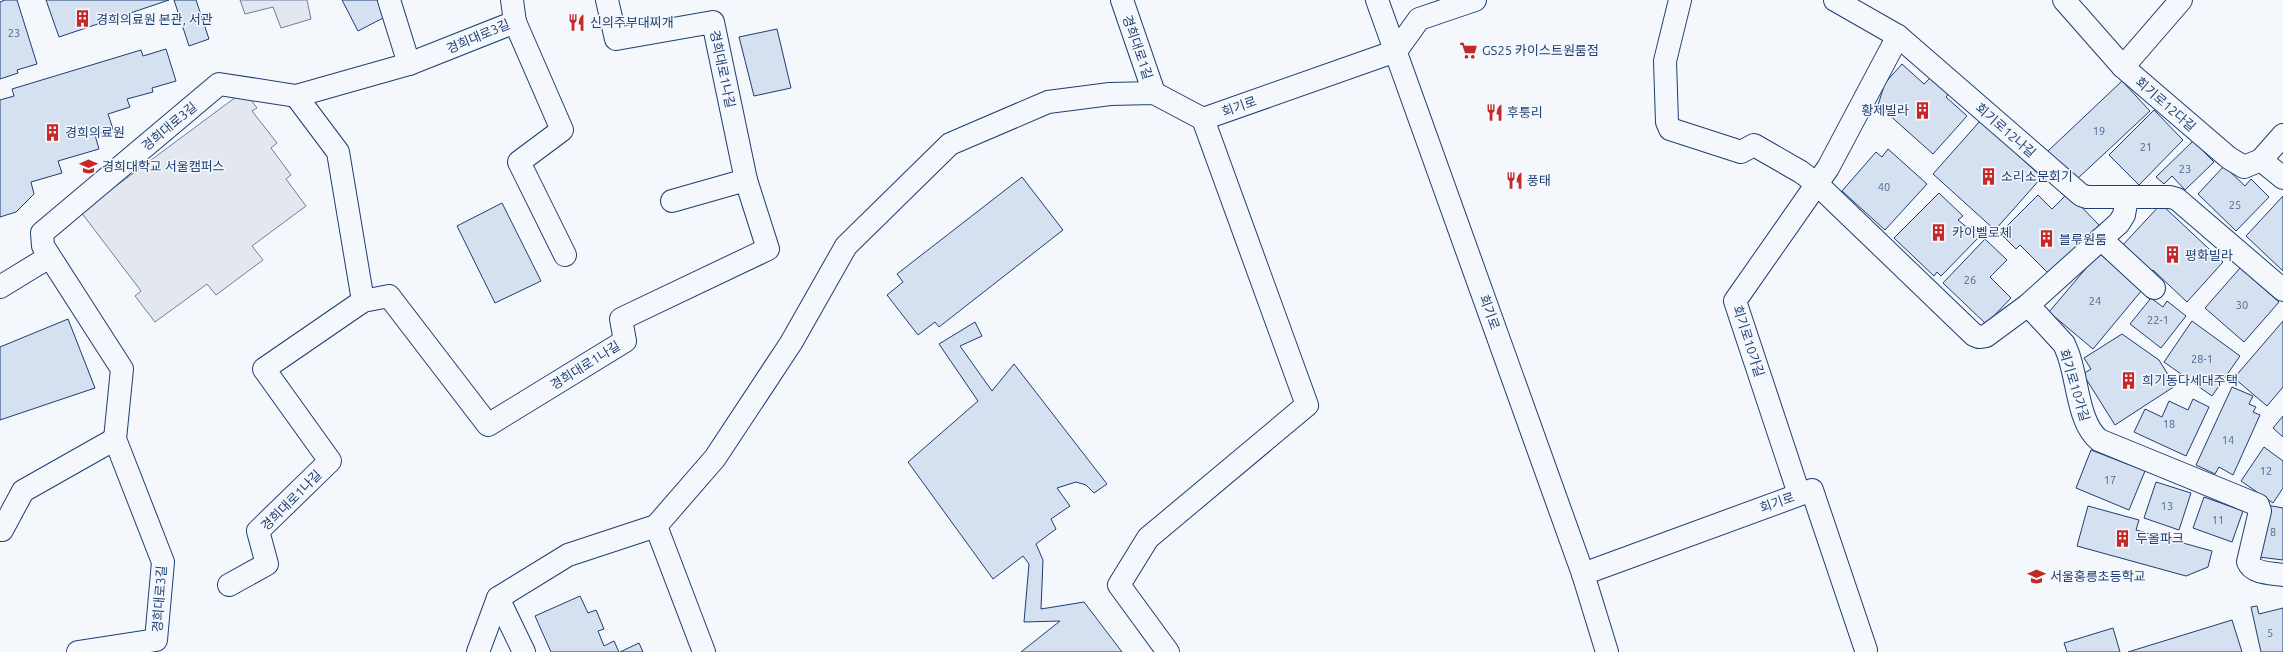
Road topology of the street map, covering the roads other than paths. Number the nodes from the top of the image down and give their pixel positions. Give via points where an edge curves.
1 (389, 0) edge
2 (512, 0) edge
3 (607, 0) edge
4 (1122, 0) edge
5 (1377, 0) edge
6 (1475, 0) edge
7 (1680, 0) edge
8 (1835, 0) edge
9 (2064, 0) edge
10 (2181, 0) edge
11 (515, 22) junction
12 (1898, 36) junction
13 (1396, 51) junction
14 (409, 64) junction
15 (2123, 67) junction
16 (1154, 93) junction
17 (296, 96) junction
18 (1203, 119) junction
19 (2283, 135) edge
20 (2261, 160) junction
21 (2283, 178) edge
22 (746, 180) junction
23 (1816, 184) junction
24 (2127, 197) junction
25 (672, 201) dead end
26 (2101, 239) junction
27 (565, 256) dead end
28 (49, 257) junction
29 (0, 288) edge
30 (2154, 288) dead end
31 (2283, 290) edge
32 (364, 301) junction
33 (2028, 305) junction
34 (115, 439) junction
35 (1799, 494) junction
36 (656, 526) junction
37 (0, 530) edge
38 (1583, 574) junction
39 (2283, 575) edge
40 (229, 585) dead end
41 (498, 598) junction
42 (1866, 650) dead end
43 (78, 652) edge
44 (478, 652) edge
45 (524, 652) edge
46 (704, 652) edge
47 (1168, 652) edge
48 (1607, 652) edge

1 - 14 street
2 - 11 street, 경희대로3길
3 - 22 street, 경희대로1나길 via 616,39 713,22
4 - 16 street, 경희대로1길
5 - 13 street, 회기로
6 - 13 street via 1419,19
7 - 23 street via 1665,61 1667,122 1670,129 1741,152 1754,145 1802,172
8 - 12 street, 회기로12나길
9 - 15 street, 회기로12다길
10 - 15 street
11 - 14 street, 경희대로3길
11 - 27 street via 562,130 519,162
12 - 23 street, 회기로10가길 via 1828,168
12 - 24 street, 회기로12나길 via 2075,191 2087,197
13 - 18 street, 회기로
13 - 38 street, 회기로
14 - 17 street, 경희대로3길
15 - 20 street, 회기로12다길 via 2229,158 2244,167
16 - 18 street
16 - 36 street via 1110,94 1048,102 950,144 846,246 791,343 715,458
17 - 28 street, 경희대로3길 via 219,84 42,233 42,246
17 - 32 street via 338,152
18 - 47 street via 1307,405 1148,538 1119,584
19 - 20 street
20 - 21 street
22 - 25 street
22 - 32 street, 경희대로1나길 via 768,249 621,319 625,341 488,425 389,296
23 - 33 street via 1974,335 1986,336
23 - 35 street, 회기로10가길 via 1735,301
24 - 26 street via 2124,215
24 - 31 street, 회기로12나길 via 2170,196 2177,199
26 - 30 street
26 - 33 street
28 - 29 street
28 - 34 street, 경희대로3길 via 122,369
32 - 40 street, 경희대로1나길 via 264,369 330,461 258,531 267,564
33 - 39 street, 회기로10가길 via 2064,344 2070,357 2086,422 2092,434 2099,440 2258,505 2260,511 2248,562 2250,567 2256,570
34 - 37 street via 23,491
34 - 43 street, 경희대로3길 via 164,562 156,640
35 - 38 street, 회기로
35 - 42 street, 회기로 via 1812,490
36 - 41 street via 568,555
36 - 46 street
38 - 48 street, 회기로
41 - 44 street
41 - 45 street

